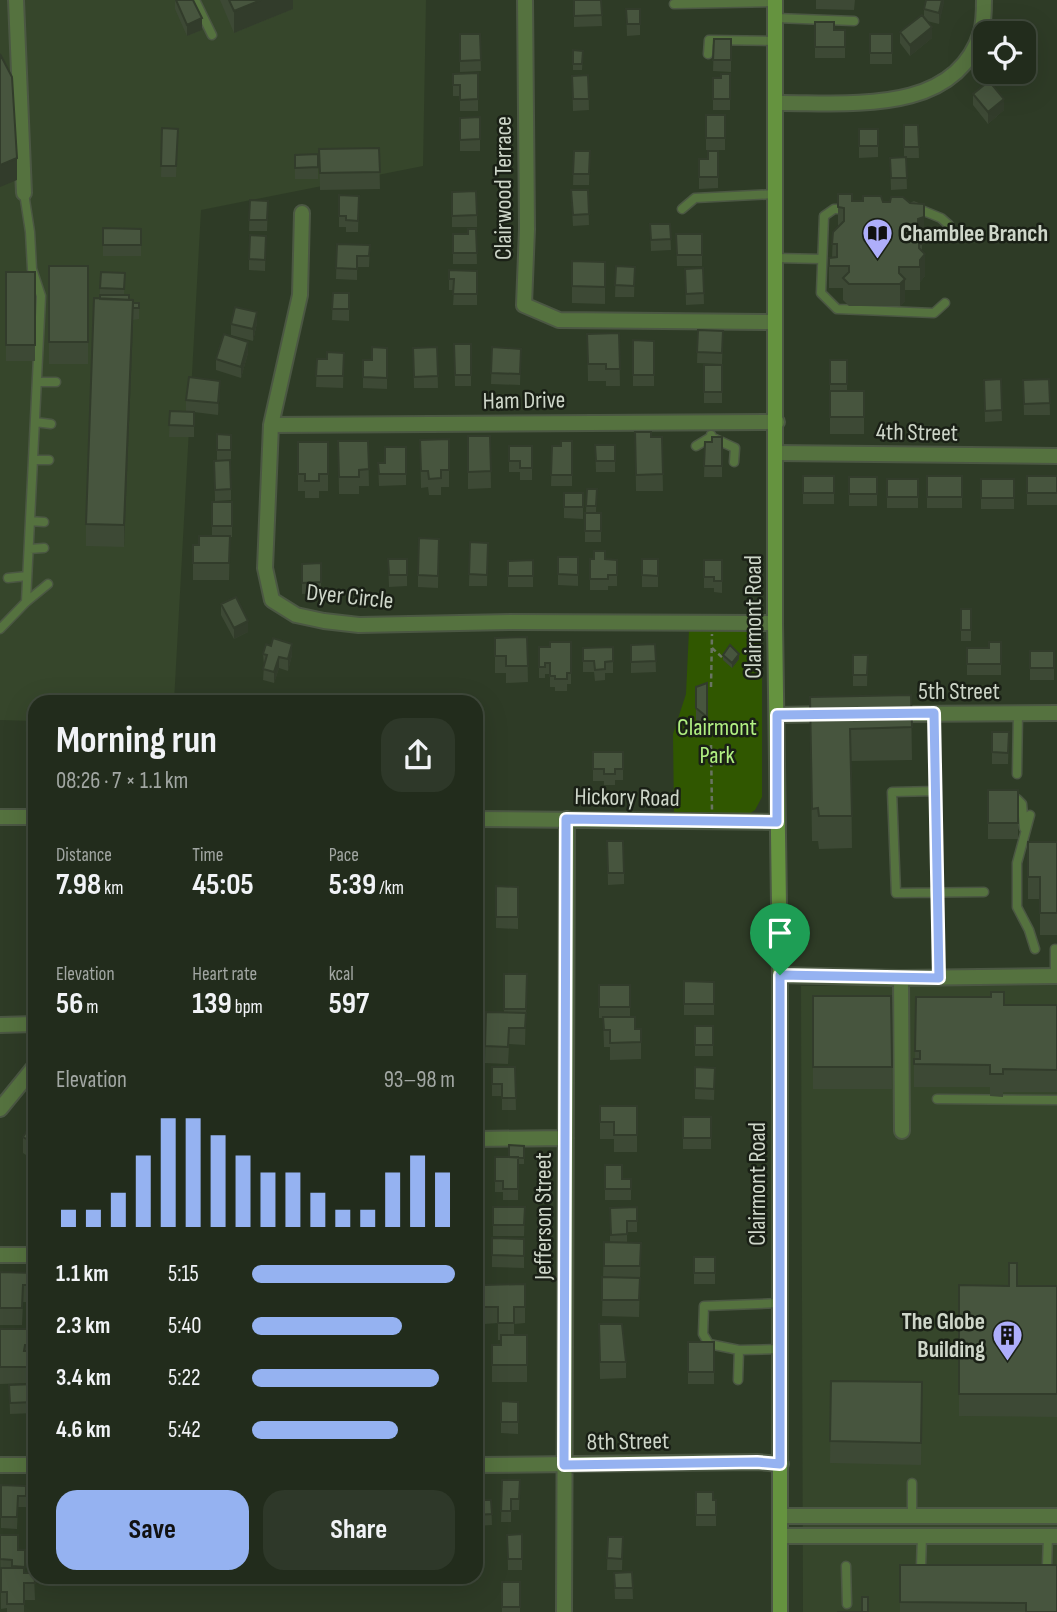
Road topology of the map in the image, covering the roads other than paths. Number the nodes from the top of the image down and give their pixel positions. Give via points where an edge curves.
1 (16, 0) edge
2 (195, 0) edge
3 (525, 0) edge
4 (984, 0) edge
5 (775, 1) edge
6 (674, 4) dead end
7 (776, 18) junction
8 (854, 21) dead end
9 (212, 34) dead end
10 (776, 41) junction
11 (708, 54) dead end
12 (776, 103) junction
13 (24, 193) joint
14 (776, 194) junction
15 (901, 207) edge
16 (861, 208) edge
17 (682, 209) dead end
18 (302, 213) dead end
19 (949, 225) dead end
20 (776, 258) junction
21 (822, 259) junction
22 (945, 303) dead end
23 (775, 322) junction
24 (37, 382) junction
25 (56, 382) dead end
26 (35, 422) junction
27 (710, 422) junction
28 (776, 422) junction
29 (51, 424) dead end
30 (271, 425) junction
31 (711, 438) junction
32 (696, 446) dead end
33 (776, 453) junction
34 (1057, 456) edge
35 (33, 460) junction
36 (49, 460) dead end
37 (734, 462) dead end
38 (30, 522) junction
39 (44, 522) dead end
40 (44, 548) dead end
41 (29, 549) junction
42 (27, 576) junction
43 (8, 578) dead end
44 (48, 584) dead end
45 (26, 602) junction
46 (775, 623) junction
47 (0, 629) edge
48 (934, 713) junction
49 (1018, 713) junction
50 (1057, 713) edge
51 (839, 714) edge
52 (880, 714) edge
53 (777, 715) junction
54 (1017, 774) dead end
55 (936, 791) junction
56 (1017, 799) edge
57 (1030, 814) dead end
58 (0, 817) edge
59 (28, 817) edge
60 (483, 819) edge
61 (566, 819) junction
62 (777, 822) junction
63 (1025, 835) junction
64 (984, 892) dead end
65 (937, 893) junction
66 (1035, 949) dead end
67 (1055, 949) dead end
68 (780, 975) junction
69 (1056, 976) edge
70 (901, 978) junction
71 (939, 978) junction
72 (28, 1024) edge
73 (0, 1026) edge
74 (28, 1075) edge
75 (937, 1099) dead end
76 (1057, 1100) edge
77 (0, 1109) edge
78 (902, 1131) dead end
79 (566, 1138) junction
80 (483, 1139) edge
81 (0, 1255) edge
82 (28, 1255) edge
83 (780, 1303) junction
84 (780, 1349) junction
85 (739, 1350) junction
86 (738, 1380) dead end
87 (780, 1464) junction
88 (0, 1465) edge
89 (28, 1465) edge
90 (483, 1465) edge
91 (564, 1465) junction
92 (912, 1483) dead end
93 (781, 1516) junction
94 (912, 1516) junction
95 (1057, 1516) edge
96 (780, 1536) junction
97 (922, 1536) junction
98 (1052, 1536) edge
99 (846, 1566) dead end
100 (921, 1566) edge
101 (1047, 1566) edge
102 (847, 1604) dead end
103 (564, 1612) edge
104 (780, 1612) edge

1 - 13 street
2 - 9 lane
3 - 23 street, Clairwood Terrace via 524,305 559,320 725,316
4 - 12 street via 982,30 970,57 949,79 918,95 877,101
5 - 6 lane
5 - 7 main road, Clairmont Road
7 - 8 lane
7 - 10 main road, Clairmont Road
10 - 11 lane via 709,40
10 - 12 main road, Clairmont Road
12 - 14 main road, Clairmont Road
13 - 24 lane via 32,269 41,296
14 - 17 lane via 695,198
14 - 20 main road, Clairmont Road
15 - 19 lane via 915,207
16 - 21 lane via 834,209 824,216
18 - 30 street, Dyer Circle via 300,295
20 - 21 lane
20 - 23 main road, Clairmont Road
21 - 22 lane via 821,293 837,309 934,313
23 - 28 main road, Clairmont Road
24 - 25 lane
24 - 26 lane
26 - 29 lane
26 - 35 lane
27 - 28 street, Ham Drive
27 - 30 street, Ham Drive
27 - 31 lane
28 - 33 main road, Clairmont Road
30 - 46 street, Dyer Circle via 265,568 272,600 296,615 372,625
31 - 32 lane
31 - 37 lane via 735,448
33 - 34 street, 4th Street
33 - 46 main road, Clairmont Road
35 - 36 lane
35 - 38 lane
38 - 39 lane
38 - 41 lane
40 - 41 lane
41 - 42 lane
42 - 43 lane
42 - 45 lane
44 - 45 lane
45 - 47 lane
46 - 53 main road, Clairmont Road
48 - 49 street, 5th Street
48 - 52 street, 5th Street
48 - 55 lane
49 - 50 street, 5th Street
49 - 54 lane
51 - 53 street
53 - 62 main road, Clairmont Road
55 - 65 lane
55 - 65 lane via 892,792 896,893
56 - 63 lane via 1022,804
57 - 63 lane
58 - 59 street
60 - 61 street, Hickory Road
61 - 62 street, Hickory Road
61 - 79 street, Jefferson Street
62 - 68 main road, Clairmont Road
63 - 66 lane via 1017,863 1017,907
64 - 65 lane
65 - 71 lane
67 - 69 lane
68 - 70 street
68 - 83 main road, Clairmont Road
69 - 71 street
70 - 71 street
70 - 78 street
72 - 73 street
74 - 77 street
75 - 76 lane
79 - 80 street
79 - 91 street, Jefferson Street
81 - 82 street
83 - 84 main road, Clairmont Road
83 - 85 lane via 704,1306 703,1334 709,1345
84 - 85 lane
84 - 87 main road, Clairmont Road
85 - 86 lane
87 - 91 street, 8th Street
87 - 93 main road, Clairmont Road
88 - 89 street
90 - 91 street, 8th Street
91 - 103 street, Jefferson Street
92 - 94 lane
93 - 94 street
93 - 96 main road, Clairmont Road
94 - 95 street
96 - 97 street
96 - 104 main road, Clairmont Road
97 - 98 street
97 - 100 lane
98 - 101 lane
99 - 102 lane

